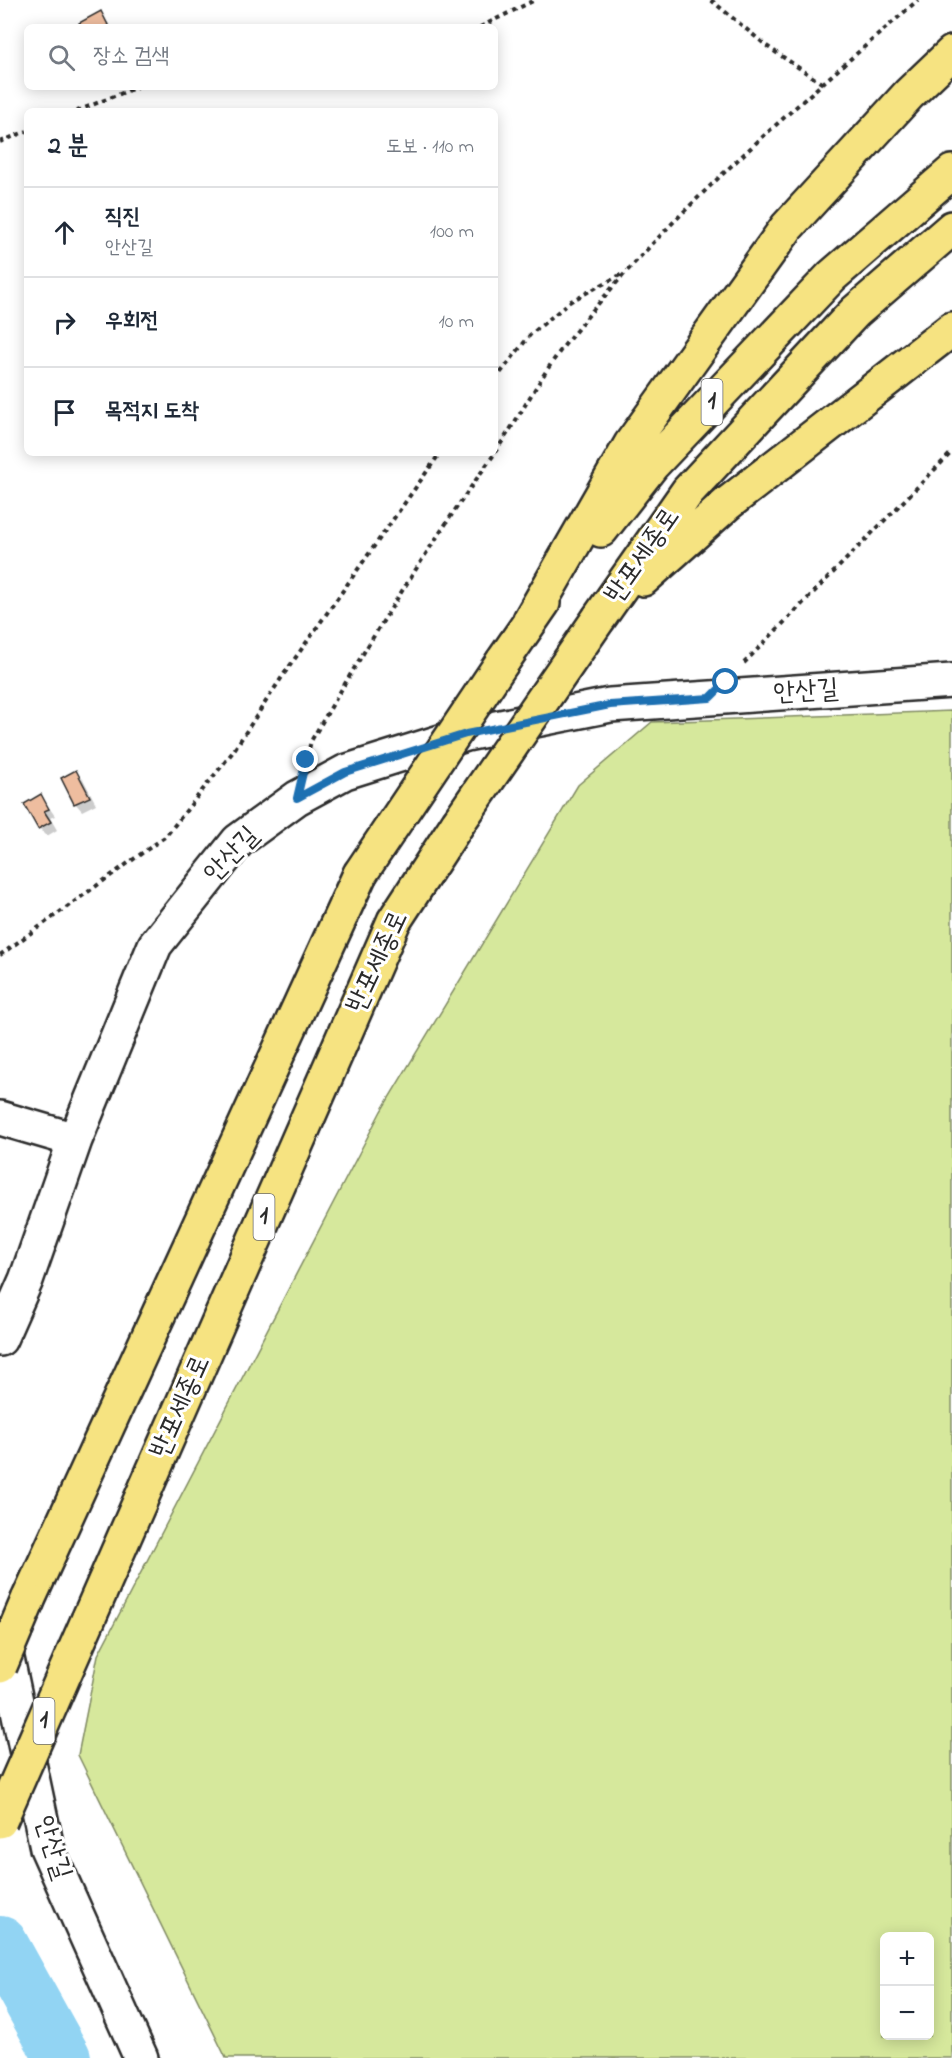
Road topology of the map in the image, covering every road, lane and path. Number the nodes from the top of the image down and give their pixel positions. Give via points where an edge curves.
1 (535, 0) edge
2 (711, 0) edge
3 (918, 0) edge
4 (486, 24) edge
5 (952, 53) edge
6 (823, 84) junction
7 (130, 90) edge
8 (84, 108) edge
9 (24, 132) edge
10 (0, 142) edge
11 (952, 172) edge
12 (952, 228) edge
13 (627, 271) junction
14 (952, 329) edge
15 (498, 376) edge
16 (498, 448) edge
17 (952, 452) edge
18 (438, 456) edge
19 (493, 456) edge
20 (599, 618) junction
21 (530, 620) junction
22 (952, 681) edge
23 (710, 698) junction
24 (297, 798) junction
25 (0, 954) edge
26 (0, 1118) edge
27 (75, 1140) junction
28 (0, 1339) edge
29 (0, 1627) edge
30 (0, 1666) edge
31 (0, 1821) edge
32 (141, 2058) edge

1 - 4 path
2 - 6 path via 768,47
3 - 6 path
5 - 21 highway via 787,227 631,444
6 - 13 path via 718,176
7 - 8 path
9 - 10 path
11 - 21 highway, 반포세종로 / 1 via 832,276 652,465
12 - 20 highway, 반포세종로 / 1 via 855,312 688,492
13 - 15 path via 572,301 530,335
13 - 16 path via 566,344
14 - 20 highway via 727,504
17 - 23 path
18 - 25 path via 232,753 166,836
19 - 24 path via 437,534 311,741
20 - 31 highway, 반포세종로 / 1, bridge via 394,921
21 - 30 highway, 반포세종로 / 1, bridge via 360,874
22 - 23 street, 안산길
23 - 24 street, 안산길 via 610,705 466,734 345,772
24 - 27 street, 안산길 via 238,841 155,945
26 - 27 street
27 - 28 street, 안산길 via 26,1280
29 - 32 street, 안산길 via 47,1848

